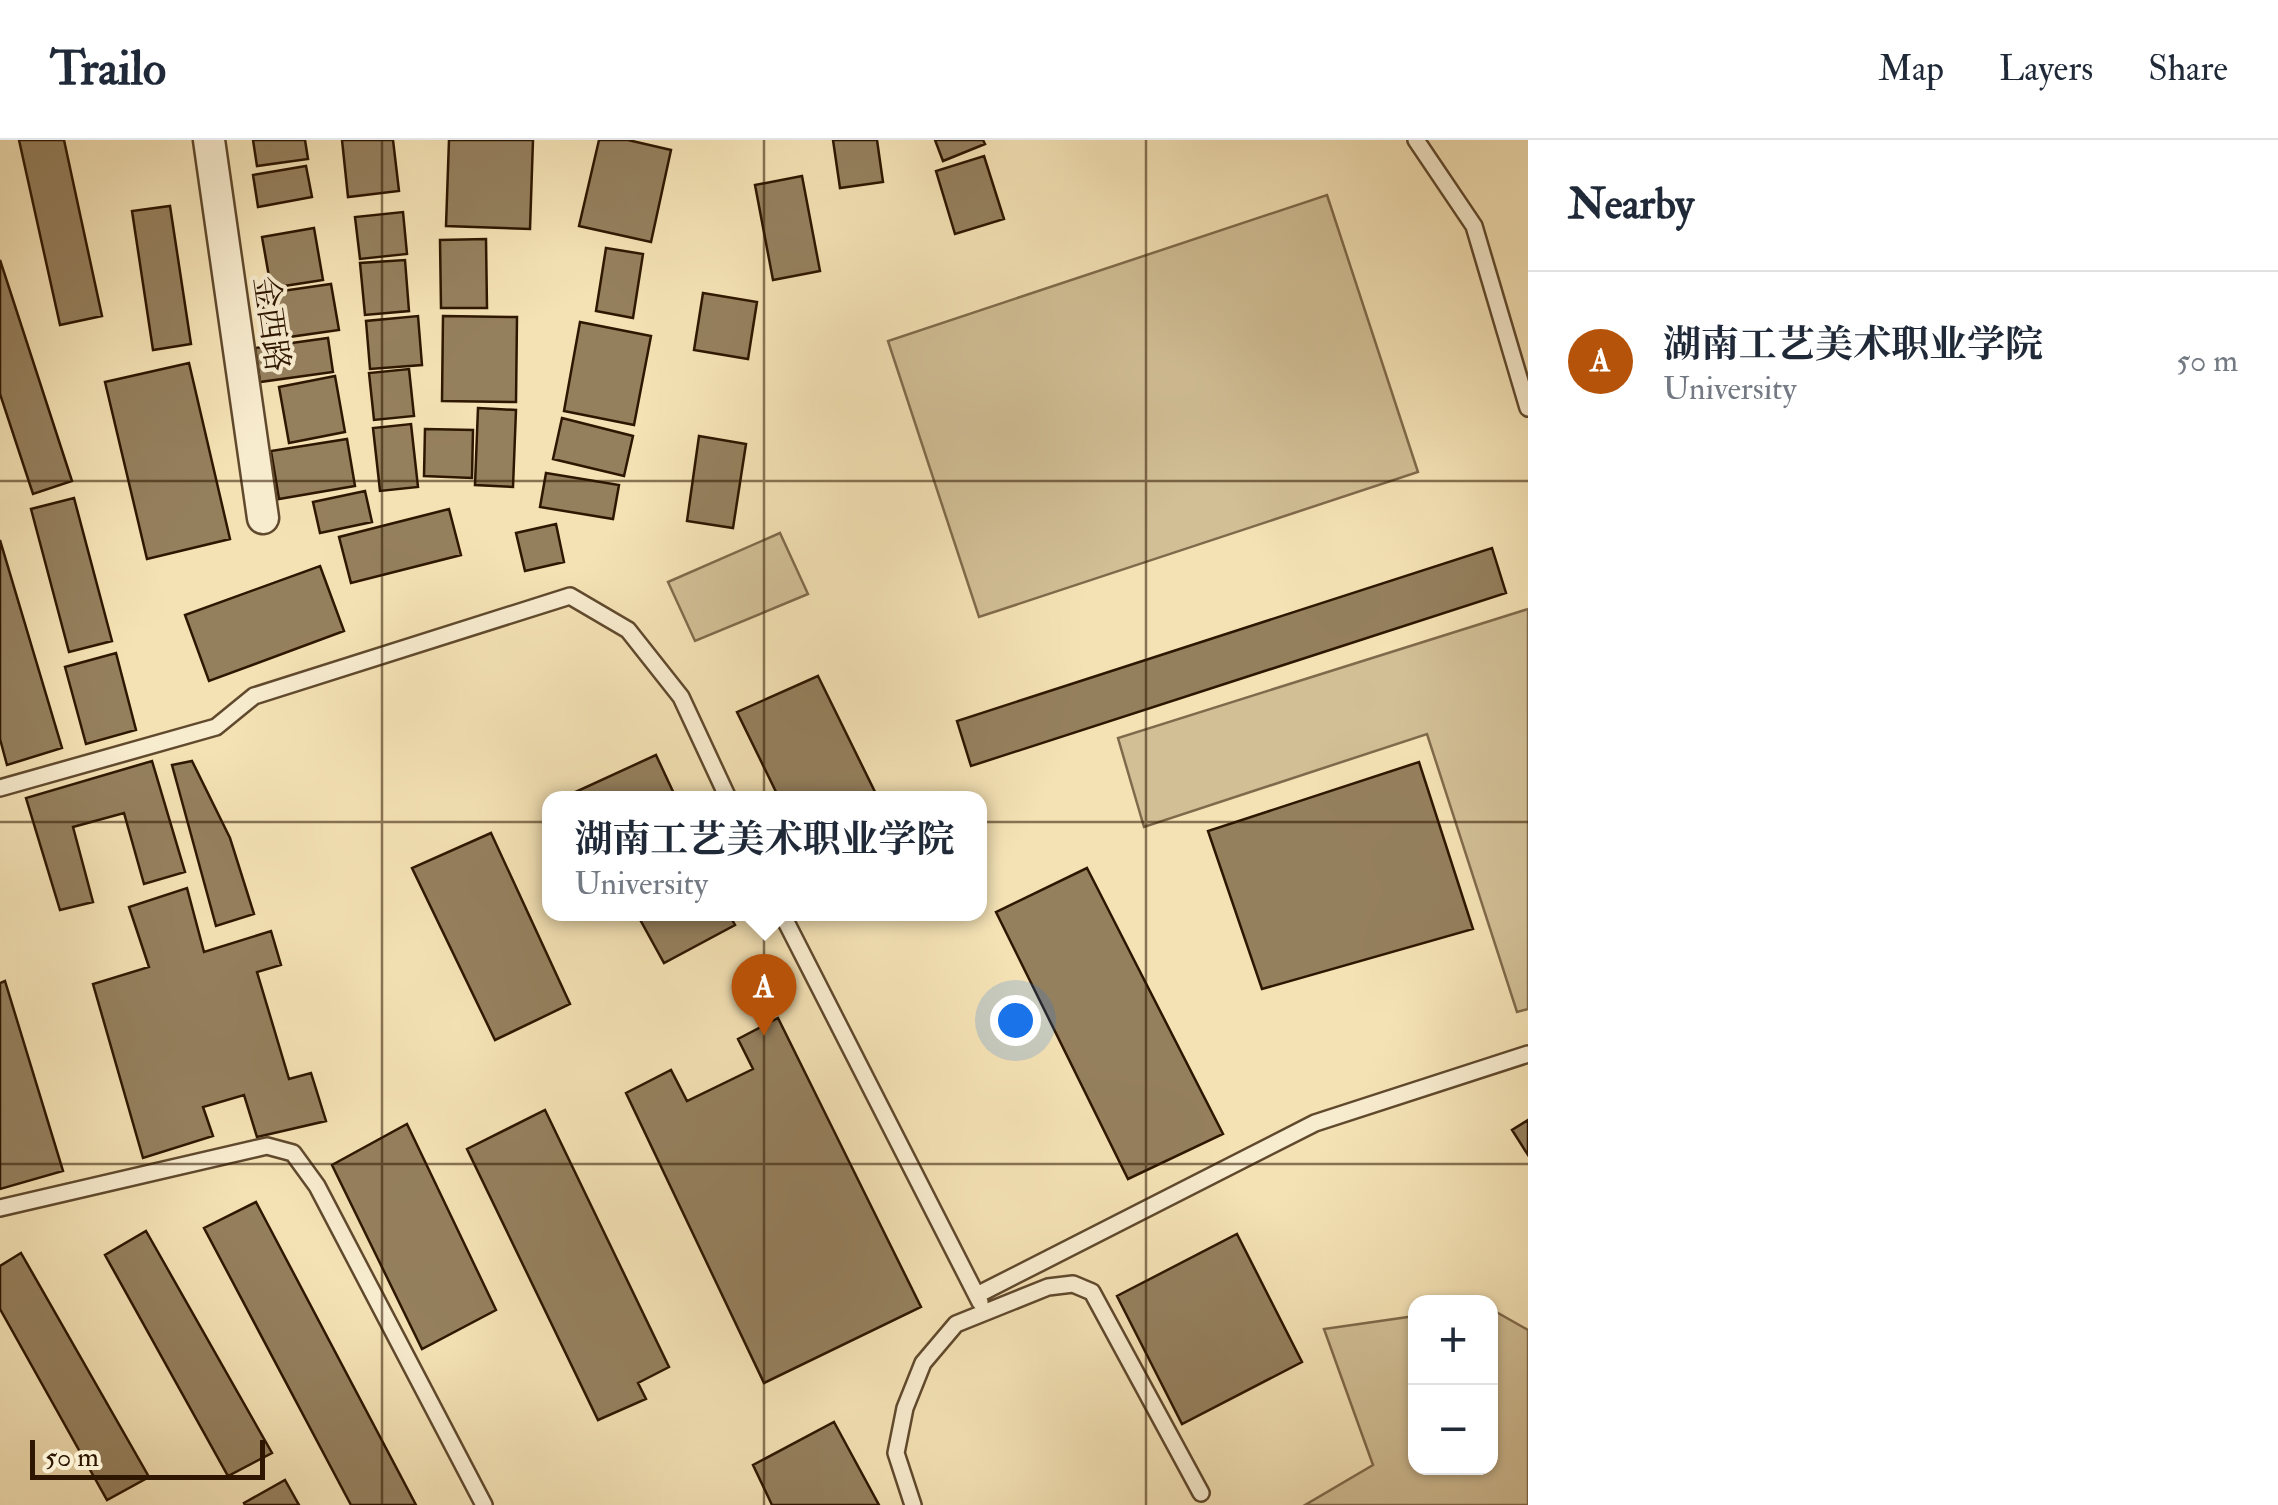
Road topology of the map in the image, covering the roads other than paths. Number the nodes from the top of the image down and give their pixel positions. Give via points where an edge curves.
1 (209, 140) edge
2 (1416, 140) edge
3 (1528, 408) edge
4 (263, 518) dead end
5 (0, 788) edge
6 (725, 791) edge
7 (786, 921) edge
8 (1528, 1054) edge
9 (0, 1208) edge
10 (977, 1294) junction
11 (986, 1312) junction
12 (1200, 1493) dead end
13 (484, 1505) edge
14 (914, 1505) edge

1 - 4 street, 金西路
2 - 3 lane via 1474,226
5 - 6 lane via 216,727 254,696 570,596 628,630 680,697
7 - 10 lane
8 - 10 lane via 1316,1123
9 - 13 lane via 267,1146 293,1152
10 - 11 lane
11 - 12 lane via 1048,1287 1073,1284 1092,1292
11 - 14 lane via 956,1324 924,1364 905,1408 896,1452

